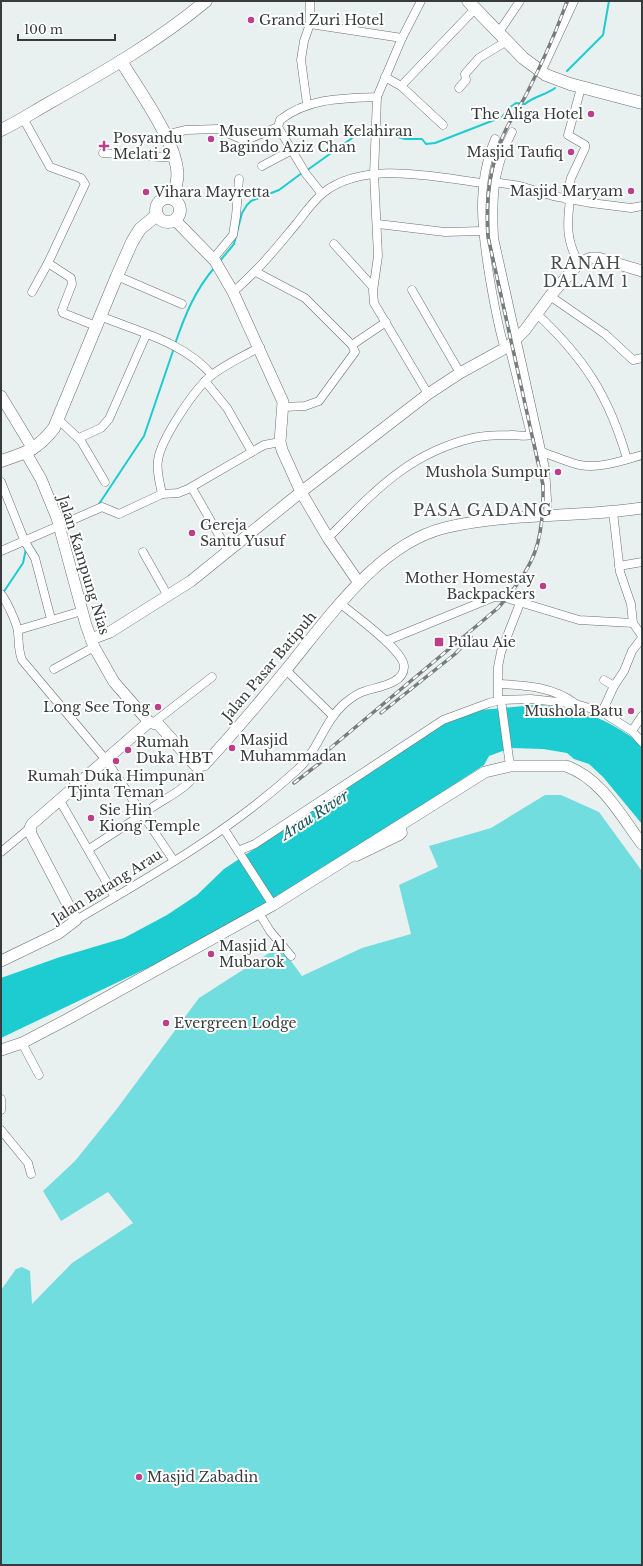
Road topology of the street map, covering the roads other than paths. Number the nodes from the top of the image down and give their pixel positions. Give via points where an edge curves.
1 (310, 1) edge
2 (422, 1) edge
3 (520, 1) edge
4 (574, 1) edge
5 (203, 2) edge
6 (472, 5) edge
7 (310, 24) junction
8 (503, 36) junction
9 (402, 38) junction
10 (121, 61) junction
11 (541, 72) junction
12 (385, 77) junction
13 (401, 86) junction
14 (459, 88) dead end
15 (581, 88) junction
16 (377, 96) junction
17 (642, 103) edge
18 (307, 104) junction
19 (23, 118) junction
20 (443, 125) dead end
21 (3, 127) edge
22 (278, 127) junction
23 (512, 132) dead end
24 (165, 135) junction
25 (495, 139) dead end
26 (292, 150) junction
27 (103, 153) dead end
28 (175, 158) junction
29 (262, 166) dead end
30 (374, 174) junction
31 (239, 178) dead end
32 (494, 182) junction
33 (482, 183) junction
34 (322, 194) junction
35 (173, 199) junction
36 (568, 199) junction
37 (642, 206) edge
38 (157, 215) junction
39 (175, 220) junction
40 (378, 224) junction
41 (482, 231) junction
42 (334, 244) dead end
43 (48, 263) junction
44 (216, 263) junction
45 (579, 263) junction
46 (642, 271) edge
47 (256, 272) junction
48 (117, 276) junction
49 (373, 287) junction
50 (412, 290) dead end
51 (32, 292) dead end
52 (234, 292) junction
53 (550, 296) junction
54 (182, 304) dead end
55 (537, 314) junction
56 (98, 321) junction
57 (386, 322) junction
58 (146, 335) junction
59 (352, 345) junction
60 (510, 345) junction
61 (260, 347) junction
62 (642, 358) edge
63 (460, 373) junction
64 (212, 375) junction
65 (205, 381) junction
66 (428, 394) junction
67 (1, 396) edge
68 (284, 407) junction
69 (59, 420) junction
70 (79, 438) junction
71 (280, 442) junction
72 (29, 451) junction
73 (252, 452) junction
74 (542, 452) junction
75 (642, 454) edge
76 (627, 459) junction
77 (1, 461) edge
78 (1, 482) edge
79 (105, 482) dead end
80 (192, 488) junction
81 (301, 492) junction
82 (162, 494) junction
83 (642, 508) edge
84 (613, 512) junction
85 (548, 515) junction
86 (58, 526) junction
87 (328, 538) junction
88 (25, 542) junction
89 (1, 551) edge
90 (228, 551) junction
91 (143, 552) dead end
92 (642, 562) edge
93 (618, 566) junction
94 (359, 583) junction
95 (3, 596) edge
96 (168, 596) junction
97 (520, 603) junction
98 (341, 604) junction
99 (82, 611) junction
100 (51, 620) junction
101 (633, 623) junction
102 (18, 630) junction
103 (642, 637) edge
104 (386, 641) junction
105 (92, 643) junction
106 (54, 668) dead end
107 (286, 670) junction
108 (212, 677) dead end
109 (604, 680) dead end
110 (499, 684) junction
111 (614, 686) junction
112 (500, 702) junction
113 (576, 704) junction
114 (602, 712) junction
115 (333, 716) junction
116 (642, 716) edge
117 (151, 722) junction
118 (632, 731) junction
119 (642, 742) edge
120 (106, 760) junction
121 (510, 764) junction
122 (200, 766) junction
123 (59, 799) junction
124 (147, 811) junction
125 (30, 828) junction
126 (224, 829) junction
127 (642, 844) edge
128 (89, 849) junction
129 (1, 852) edge
130 (239, 852) junction
131 (174, 861) junction
132 (115, 897) junction
133 (273, 904) junction
134 (259, 913) junction
135 (76, 920) junction
136 (291, 956) dead end
137 (1, 961) edge
138 (22, 1043) junction
139 (1, 1050) edge
140 (39, 1075) dead end
141 (1, 1100) edge
142 (1, 1110) edge
143 (1, 1130) edge
144 (31, 1174) dead end

1 - 7 street
2 - 9 street
3 - 8 street
4 - 11 street
5 - 10 main road via 184,20
6 - 8 main road
6 - 13 street
7 - 9 street
7 - 18 street via 301,60
8 - 11 main road
8 - 14 street via 476,61 465,74 466,80
9 - 12 street
10 - 19 main road
10 - 24 main road
11 - 15 main road via 553,79
12 - 13 street
12 - 16 street
13 - 20 street
15 - 17 main road
15 - 36 street via 568,135 585,148 571,178
16 - 18 street
16 - 30 street
18 - 22 street via 285,116 279,121
19 - 21 main road
19 - 43 street via 50,167 81,178 85,184
22 - 24 street via 251,138 239,138 218,129 186,130
22 - 26 street
23 - 32 street via 498,162
24 - 28 main road
25 - 33 street via 486,162
26 - 29 street
26 - 34 street
27 - 28 street
28 - 35 main road via 178,178
30 - 33 street via 420,175
30 - 34 street via 339,183
30 - 40 street
31 - 44 street via 233,235
32 - 36 street
32 - 60 street via 494,238
33 - 41 street
34 - 47 street
35 - 38 main road via 164,199 160,202 156,210
35 - 39 main road via 180,209
36 - 37 street via 631,208
36 - 45 street via 567,232 569,243
38 - 39 main road via 163,221
38 - 48 main road via 136,235
39 - 44 main road
40 - 41 street via 445,232
40 - 49 street via 378,262
41 - 60 street via 495,308
42 - 49 street
43 - 51 street
43 - 56 street via 71,278 72,284 63,313
44 - 52 main road
45 - 46 main road via 590,258 598,258
45 - 53 main road
47 - 52 street
47 - 59 street via 305,298
48 - 54 street
48 - 56 main road
49 - 57 street via 374,303
50 - 63 street
52 - 61 main road
53 - 55 main road
53 - 62 street via 604,334 633,360
55 - 60 main road
55 - 76 street via 565,341 601,391
56 - 58 street
56 - 69 main road
57 - 59 street
57 - 66 street
58 - 64 street via 174,345 198,359
58 - 70 street via 110,419 101,428
59 - 68 street via 355,355 319,401 305,406
60 - 63 main road
60 - 74 street
60 - 87 street via 531,435 475,437 453,443 418,459 395,474
61 - 64 street
61 - 68 main road
63 - 66 main road
64 - 65 street
65 - 73 street via 227,408
65 - 82 street via 182,413 160,452 157,466
66 - 81 main road
67 - 72 main road, Jalan Kampung Nias
68 - 71 main road
69 - 70 street
69 - 72 main road via 49,434
70 - 79 street
71 - 73 street via 269,443
71 - 81 main road
72 - 77 main road
72 - 86 main road, Jalan Kampung Nias via 42,479
73 - 80 street
74 - 76 street via 582,465
74 - 85 street
75 - 76 street
78 - 88 street
80 - 82 street via 178,493
80 - 90 street
81 - 87 main road
81 - 90 main road
82 - 86 street via 119,514 102,507
83 - 84 main road, Jalan Pasar Batipuh
84 - 85 main road, Jalan Pasar Batipuh
84 - 93 street
85 - 94 main road, Jalan Pasar Batipuh via 485,520 422,535 392,553
86 - 88 street
86 - 99 main road, Jalan Kampung Nias
87 - 94 main road
88 - 89 street
88 - 100 street via 35,558
90 - 96 main road
91 - 96 street
92 - 93 street
93 - 101 street via 631,604
94 - 98 main road, Jalan Pasar Batipuh
95 - 102 street
96 - 105 main road
97 - 101 street via 579,620
97 - 104 street via 503,597 490,598
97 - 110 street via 501,652
98 - 104 street
98 - 107 main road, Jalan Pasar Batipuh via 304,645
99 - 100 street
99 - 105 main road, Jalan Kampung Nias
100 - 102 street
101 - 103 street
102 - 120 street via 19,653 22,660
103 - 111 street
104 - 115 street, Jalan Batang Arau via 404,662 402,672 386,686 357,694
105 - 106 street
105 - 117 main road, Jalan Kampung Nias via 114,682
107 - 115 street
107 - 122 main road, Jalan Pasar Batipuh
108 - 117 street
109 - 111 street
110 - 112 street
110 - 113 street via 544,689 562,695
111 - 114 street
112 - 113 street via 532,699
112 - 121 street
112 - 130 street via 470,709 443,720
113 - 114 street
114 - 118 street
115 - 126 street, Jalan Batang Arau via 304,764
116 - 118 street
117 - 120 main road
117 - 122 main road, Jalan Kampung Nias via 159,725 193,762
118 - 119 street
120 - 123 main road
120 - 124 street
121 - 127 main road via 566,766 578,771 603,792
121 - 133 main road via 477,776
122 - 124 street via 192,780
123 - 125 main road via 34,821
123 - 128 street
124 - 128 street
124 - 131 street
125 - 129 street
125 - 135 main road
126 - 130 street
126 - 131 street, Jalan Batang Arau
128 - 132 street
130 - 133 street
131 - 132 street, Jalan Batang Arau
132 - 135 street, Jalan Batang Arau
133 - 134 main road
134 - 136 street
134 - 138 main road
135 - 137 main road, Jalan Batang Arau via 59,933
138 - 139 main road
138 - 140 street
141 - 142 street
143 - 144 street via 28,1163

